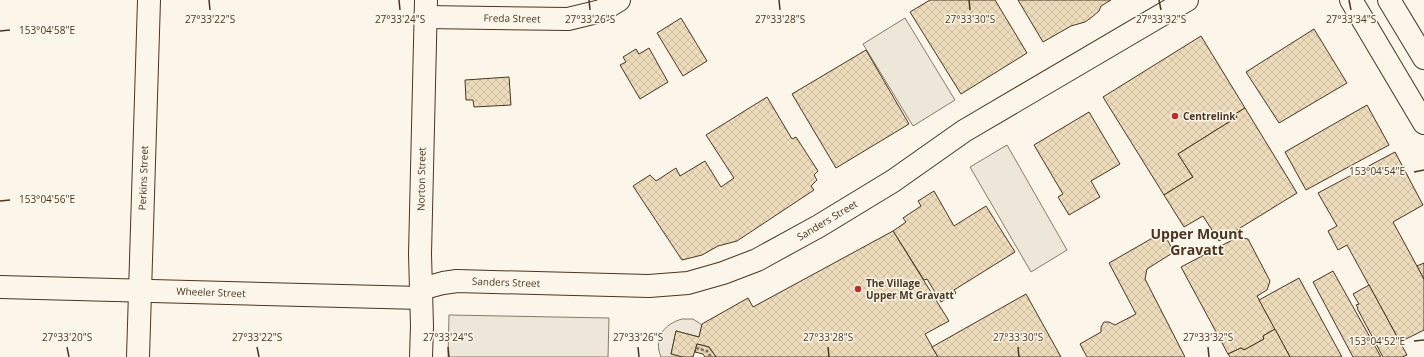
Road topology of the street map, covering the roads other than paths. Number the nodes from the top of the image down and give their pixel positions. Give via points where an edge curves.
1 (149, 0) edge
2 (619, 0) edge
3 (1187, 0) edge
4 (1351, 0) edge
5 (1389, 0) edge
6 (426, 9) edge
7 (1424, 58) edge
8 (1424, 123) edge
9 (0, 287) edge
10 (139, 291) junction
11 (421, 294) junction
12 (138, 357) edge
13 (421, 357) edge

1 - 10 main road, Perkins Street
2 - 6 main road, Freda Street via 601,11 568,19
3 - 11 main road, Sanders Street via 957,135 893,181 819,226 743,266 688,283 669,285 457,281 443,283
4 - 8 main road
5 - 7 main road
6 - 11 main road, Norton Street
9 - 10 main road, Wheeler Street
10 - 11 main road, Wheeler Street
10 - 12 main road, Perkins Street
11 - 13 main road, Norton Street

